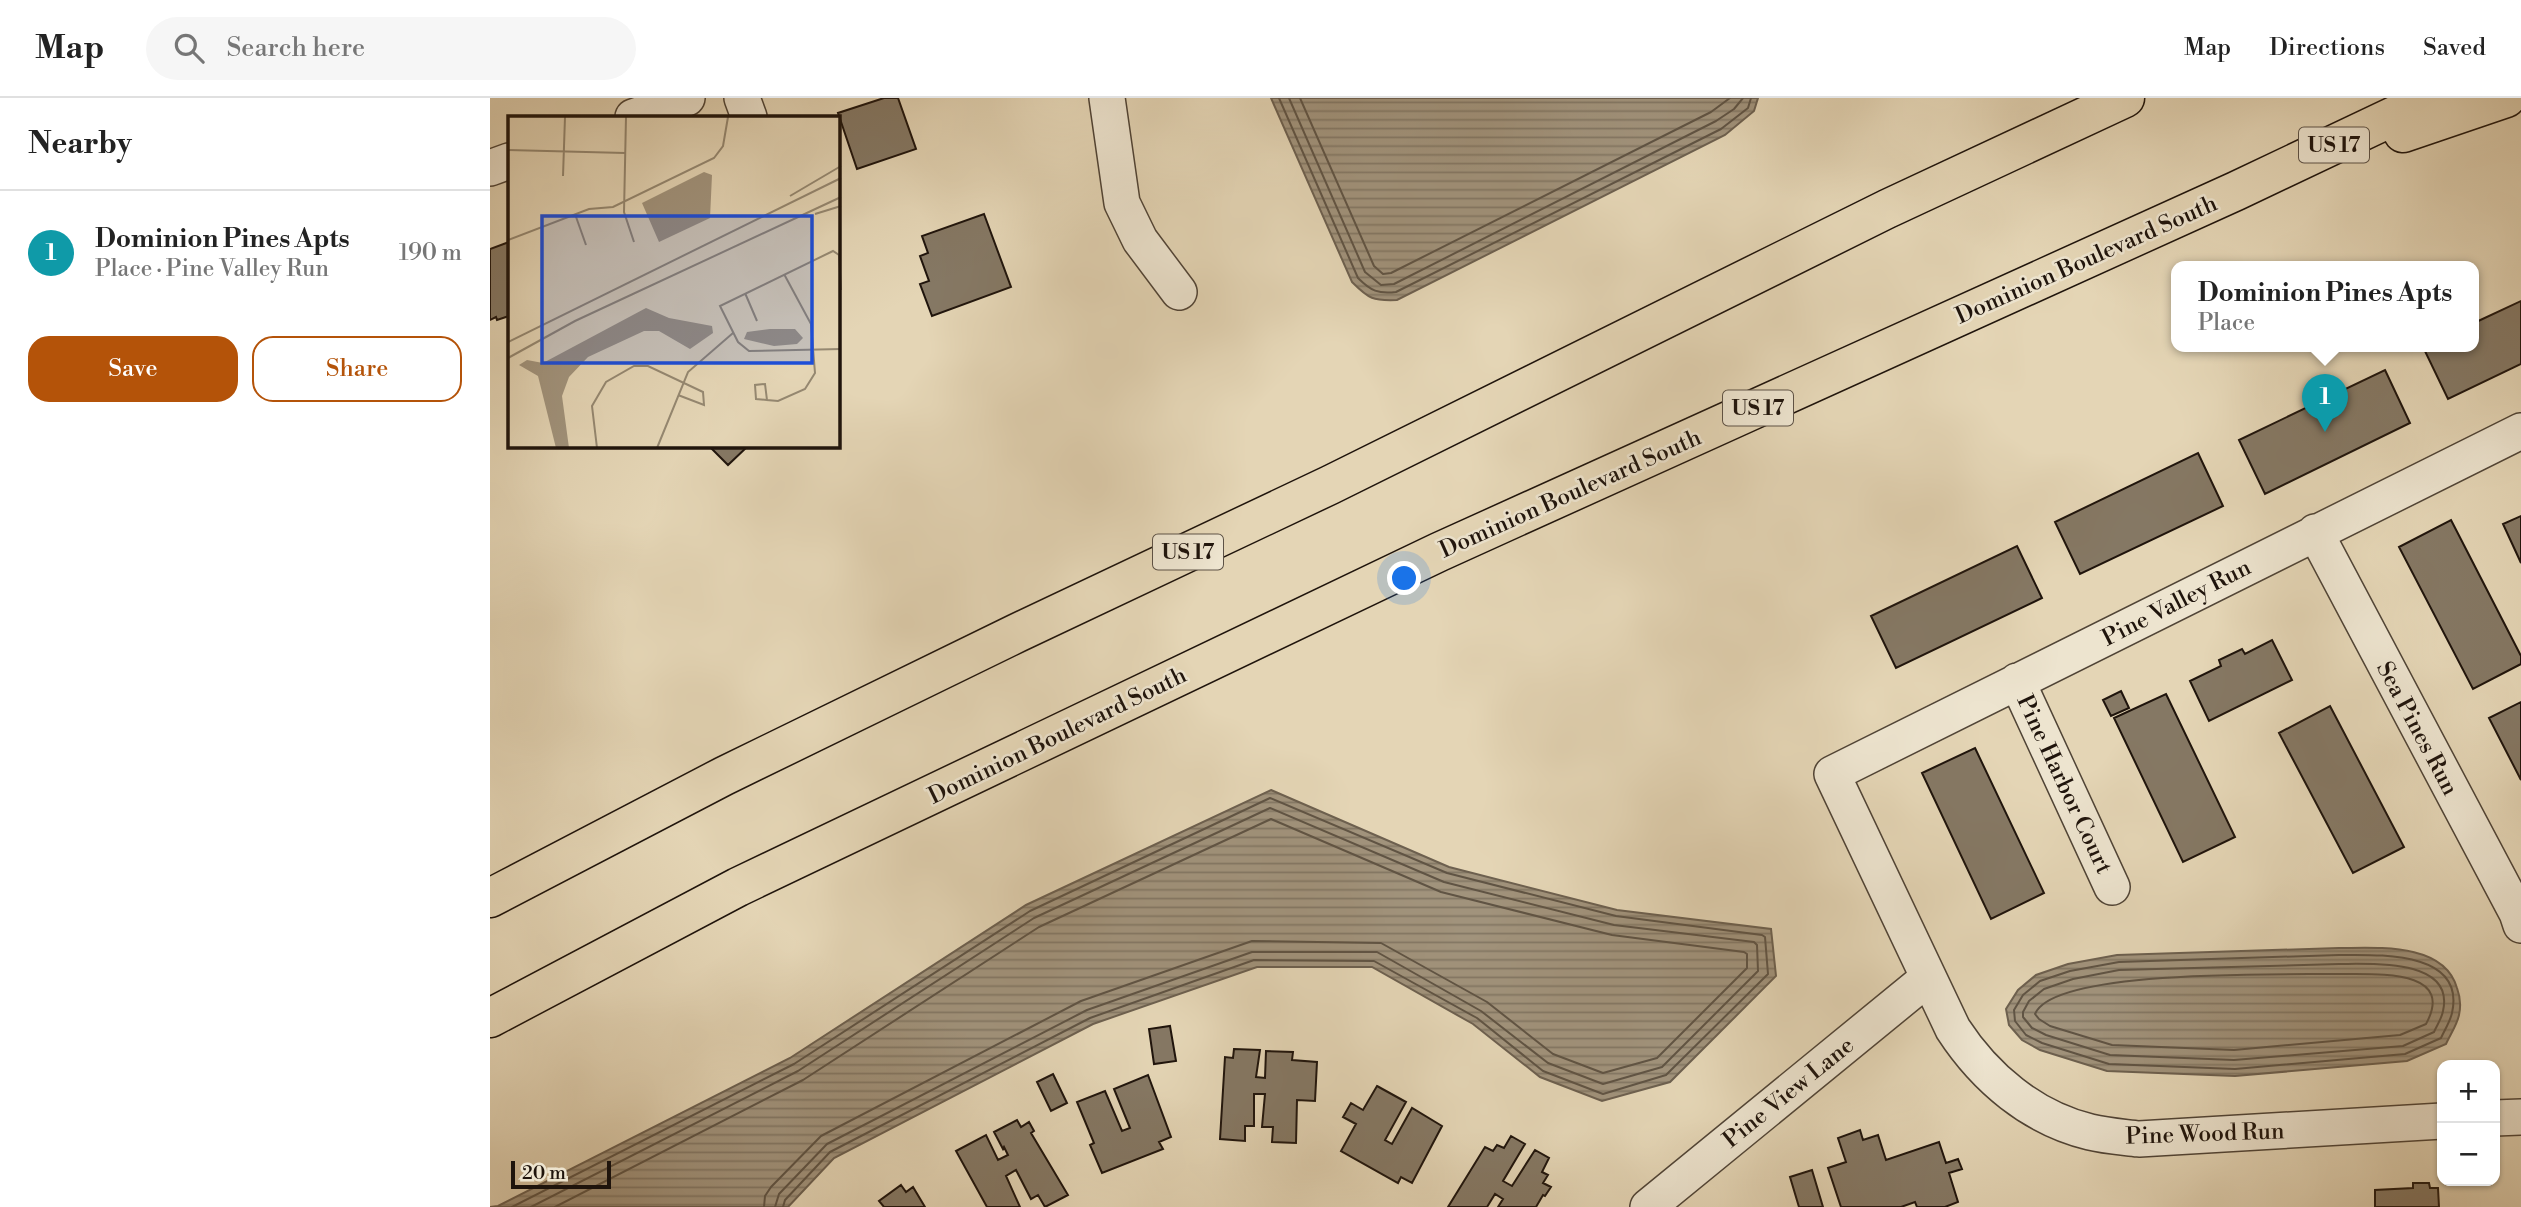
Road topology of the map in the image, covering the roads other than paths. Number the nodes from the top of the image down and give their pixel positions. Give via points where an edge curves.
1 (687, 98) edge
2 (743, 98) edge
3 (1107, 98) edge
4 (2088, 98) edge
5 (2125, 98) edge
6 (2432, 98) edge
7 (2506, 98) edge
8 (636, 116) edge
9 (749, 116) edge
10 (508, 161) edge
11 (490, 168) edge
12 (2236, 191) junction
13 (1887, 209) junction
14 (1179, 292) dead end
15 (2521, 432) edge
16 (2315, 532) junction
17 (2017, 681) junction
18 (1832, 774) joint
19 (2112, 887) dead end
20 (490, 898) edge
21 (2521, 925) edge
22 (1928, 978) junction
23 (490, 1018) edge
24 (2521, 1116) edge
25 (2500, 1118) edge
26 (2437, 1121) edge
27 (1648, 1207) edge

1 - 8 street
2 - 9 street
3 - 14 street via 1122,203 1140,240
4 - 13 highway
5 - 13 highway
6 - 12 highway, Dominion Boulevard South / US 17
7 - 12 highway
10 - 11 street
12 - 23 highway, Dominion Boulevard South / US 17 via 1427,558 738,887
13 - 20 highway, US 17 via 1330,485 736,770
15 - 16 street, Pine Valley Run
16 - 17 street, Pine Valley Run
16 - 21 street, Sea Pines Run
17 - 18 street, Pine Valley Run
17 - 19 street, Pine Harbor Court
18 - 22 street, Pine Wood Run
22 - 26 street, Pine Wood Run via 1959,1038 1989,1074 2025,1104 2090,1132 2139,1139
22 - 27 street, Pine View Lane
24 - 25 street

